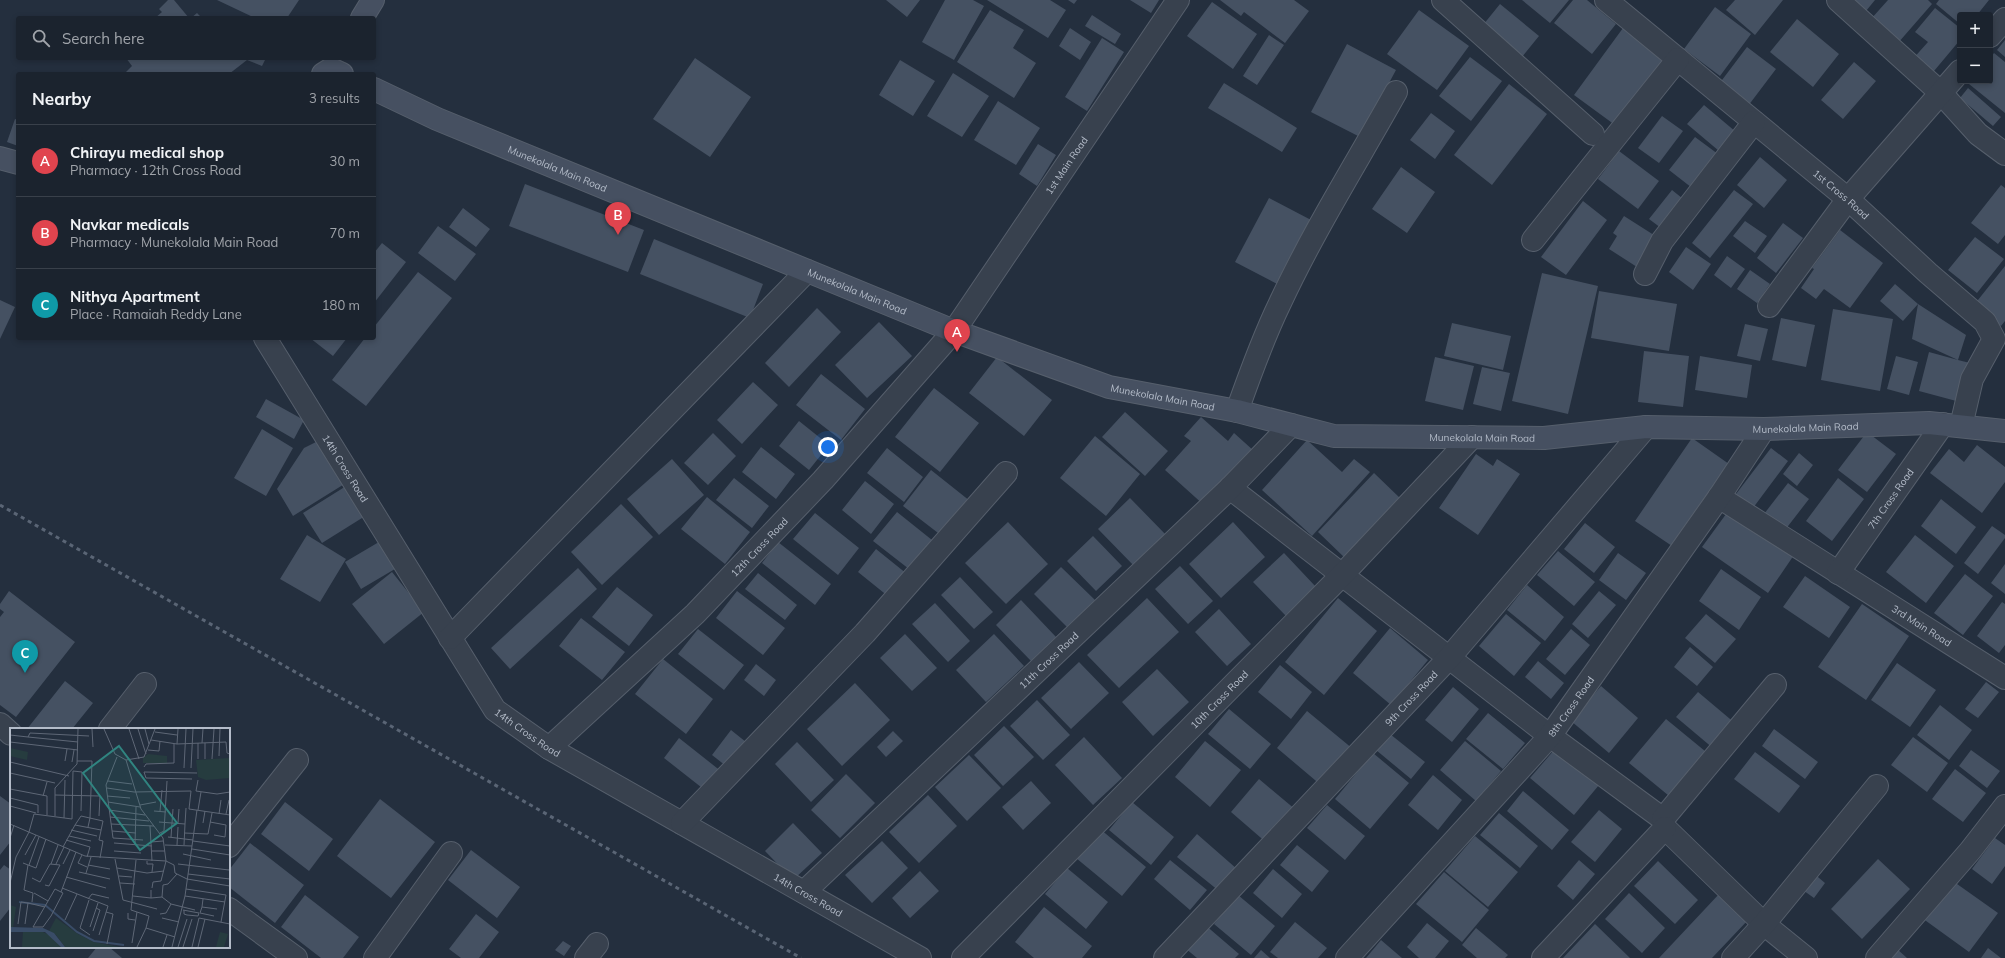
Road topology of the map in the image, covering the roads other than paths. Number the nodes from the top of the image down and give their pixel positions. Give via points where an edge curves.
1 (373, 0) edge
2 (1178, 0) edge
3 (1444, 0) edge
4 (1606, 0) edge
5 (1838, 0) edge
6 (363, 16) edge
7 (2005, 19) edge
8 (1993, 33) edge
9 (1678, 59) junction
10 (1957, 74) edge
11 (376, 90) edge
12 (1396, 92) dead end
13 (1941, 93) junction
14 (1754, 122) junction
15 (1593, 134) dead end
16 (2005, 154) edge
17 (0, 158) edge
18 (16, 162) edge
19 (1848, 199) junction
20 (1533, 240) dead end
21 (807, 271) junction
22 (1645, 274) dead end
23 (1769, 306) dead end
24 (954, 331) junction
25 (266, 340) edge
26 (1237, 410) junction
27 (1290, 425) junction
28 (1952, 425) junction
29 (1646, 427) junction
30 (1764, 429) junction
31 (2005, 431) edge
32 (1472, 437) junction
33 (1006, 473) dead end
34 (1230, 488) junction
35 (1719, 497) junction
36 (1838, 573) junction
37 (1342, 575) junction
38 (450, 638) junction
39 (1449, 658) junction
40 (2002, 670) edge
41 (145, 684) dead end
42 (1775, 685) dead end
43 (0, 724) edge
44 (111, 728) edge
45 (10, 733) edge
46 (1550, 736) junction
47 (549, 748) junction
48 (297, 760) dead end
49 (1877, 786) dead end
50 (2005, 806) edge
51 (682, 823) junction
52 (1664, 824) junction
53 (230, 845) edge
54 (451, 853) dead end
55 (804, 892) junction
56 (230, 910) edge
57 (1764, 924) junction
58 (296, 958) edge
59 (375, 958) edge
60 (920, 958) edge
61 (964, 958) edge
62 (1165, 958) edge
63 (1347, 958) edge
64 (1543, 958) edge
65 (1733, 958) edge
66 (1806, 958) edge
67 (1877, 958) edge

1 - 6 street
2 - 24 street, 1st Main Road
3 - 15 street
4 - 9 street, 1st Cross Road
5 - 13 street
7 - 8 street
9 - 14 street, 1st Cross Road
9 - 20 street
10 - 13 street
11 - 21 street, Munekolala Main Road via 437,119
12 - 26 street via 1279,303
13 - 16 street via 1978,134
13 - 19 street
14 - 19 street, 1st Cross Road
14 - 22 street via 1662,241
17 - 18 street
19 - 23 street
19 - 28 street, 1st Cross Road via 1985,322 1994,338
21 - 24 street, Munekolala Main Road
21 - 38 street
24 - 26 street, Munekolala Main Road via 1109,387
24 - 47 street, 12th Cross Road via 823,480 695,614
25 - 38 street, 14th Cross Road
26 - 27 street, Munekolala Main Road
27 - 32 street, Munekolala Main Road via 1334,436
27 - 34 street, 11th Cross Road
28 - 30 street, Munekolala Main Road via 1928,423
28 - 31 street, Munekolala Main Road
28 - 36 street, 7th Cross Road
29 - 30 street, Munekolala Main Road
29 - 32 street, Munekolala Main Road via 1544,438
29 - 39 street, 9th Cross Road
30 - 35 street, 8th Cross Road
32 - 37 street, 10th Cross Road
33 - 51 street via 866,633
34 - 37 street
34 - 55 street, 11th Cross Road
35 - 36 street, 3rd Main Road
35 - 46 street, 8th Cross Road
36 - 40 street, 3rd Main Road
37 - 39 street
37 - 61 street, 10th Cross Road
38 - 47 street, 14th Cross Road via 494,710
39 - 46 street
39 - 62 street, 9th Cross Road
41 - 44 street
42 - 52 street
43 - 45 street
46 - 52 street
46 - 63 street, 8th Cross Road
47 - 51 street, 14th Cross Road
48 - 53 street
49 - 57 street
50 - 67 street via 1970,851
51 - 55 street, 14th Cross Road
52 - 57 street
52 - 64 street
54 - 59 street
55 - 60 street, 14th Cross Road
56 - 58 street
57 - 65 street
57 - 66 street

